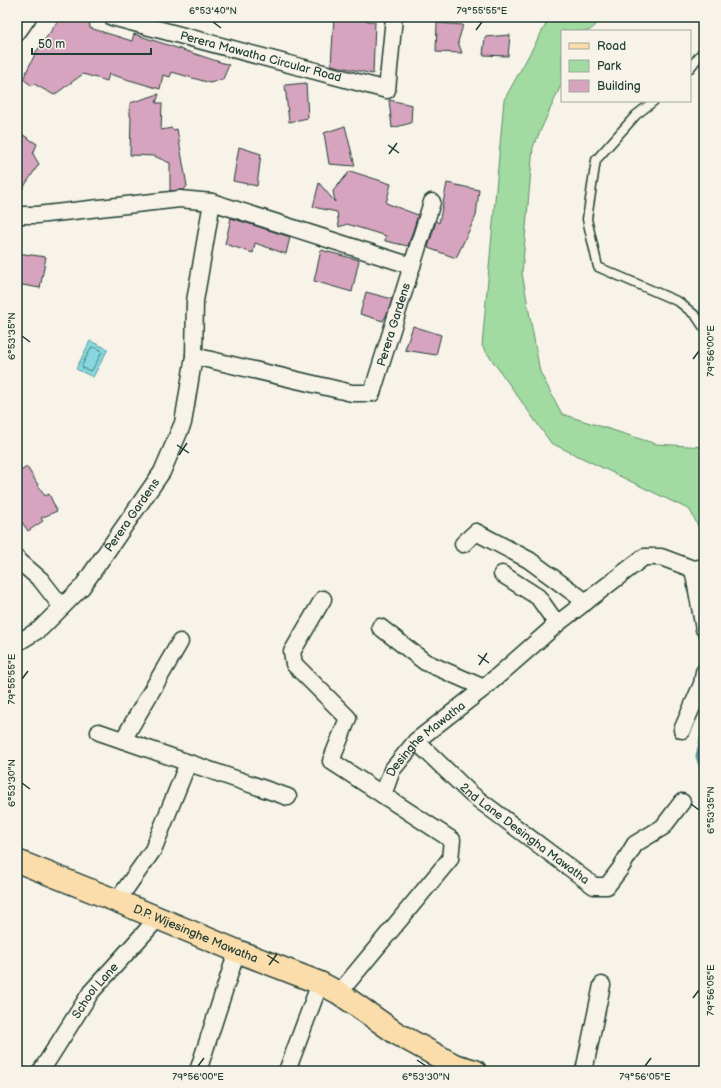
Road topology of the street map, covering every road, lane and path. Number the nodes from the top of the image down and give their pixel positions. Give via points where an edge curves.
1 (28, 17) edge
2 (112, 17) edge
3 (394, 17) edge
4 (17, 33) edge
5 (704, 50) edge
6 (691, 67) edge
7 (653, 102) edge
8 (212, 202) junction
9 (432, 202) dead end
10 (17, 215) edge
11 (412, 266) junction
12 (704, 328) edge
13 (194, 356) junction
14 (463, 544) dead end
15 (18, 560) edge
16 (698, 568) edge
17 (502, 574) dead end
18 (323, 600) dead end
19 (586, 602) junction
20 (62, 607) junction
21 (557, 624) junction
22 (380, 627) dead end
23 (704, 629) edge
24 (180, 642) dead end
25 (17, 643) edge
26 (704, 672) edge
27 (484, 688) junction
28 (682, 730) dead end
29 (99, 732) dead end
30 (123, 740) junction
31 (416, 741) junction
32 (188, 763) junction
33 (384, 794) junction
34 (288, 797) dead end
35 (682, 802) dead end
36 (17, 861) edge
37 (118, 901) junction
38 (158, 918) junction
39 (237, 951) junction
40 (602, 985) dead end
41 (329, 988) junction
42 (453, 1068) edge
43 (41, 1071) edge
44 (198, 1071) edge
45 (287, 1071) edge
46 (475, 1071) edge
47 (584, 1071) edge

1 - 4 street
2 - 3 street, Perera Mawatha Circular Road via 387,90
5 - 6 lane
7 - 12 lane via 636,115 596,160 587,219 598,267 679,302 696,316
8 - 10 street via 180,199
8 - 11 street
8 - 13 street, Perera Gardens via 196,301
9 - 11 street, Perera Gardens
11 - 13 street, Perera Gardens via 372,393 352,393
13 - 20 street, Perera Gardens via 183,423 162,472 82,587
14 - 19 street via 476,532 529,560
15 - 20 street via 41,580
16 - 19 street, Desinghe Mawatha via 661,557 644,557
16 - 23 street
17 - 21 street via 538,597
18 - 33 street via 292,652 294,664 348,718 331,761
19 - 21 street, Desinghe Mawatha
20 - 25 street, Perera Gardens via 40,629
21 - 27 street, Desinghe Mawatha
22 - 27 street via 424,662
24 - 30 street
26 - 28 street via 702,684
27 - 31 street, Desinghe Mawatha
29 - 30 street
30 - 32 street
31 - 33 street, Desinghe Mawatha via 392,770
31 - 35 street, 2nd Lane Desingha Mawatha via 471,794 594,886 607,886 635,844 663,828
32 - 34 street
32 - 37 street via 153,850
33 - 41 street, Desinghe Mawatha via 452,840 450,859
36 - 37 main road, D.P. Wijesinghe Mawatha
37 - 38 main road, D.P. Wijesinghe Mawatha
38 - 39 main road, D.P. Wijesinghe Mawatha
38 - 43 street, School Lane via 91,992
39 - 41 main road, D.P. Wijesinghe Mawatha
39 - 44 street
40 - 47 street
41 - 42 main road, D.P. Wijesinghe Mawatha
41 - 45 street
42 - 46 main road, D.P. Wijesinghe Mawatha

